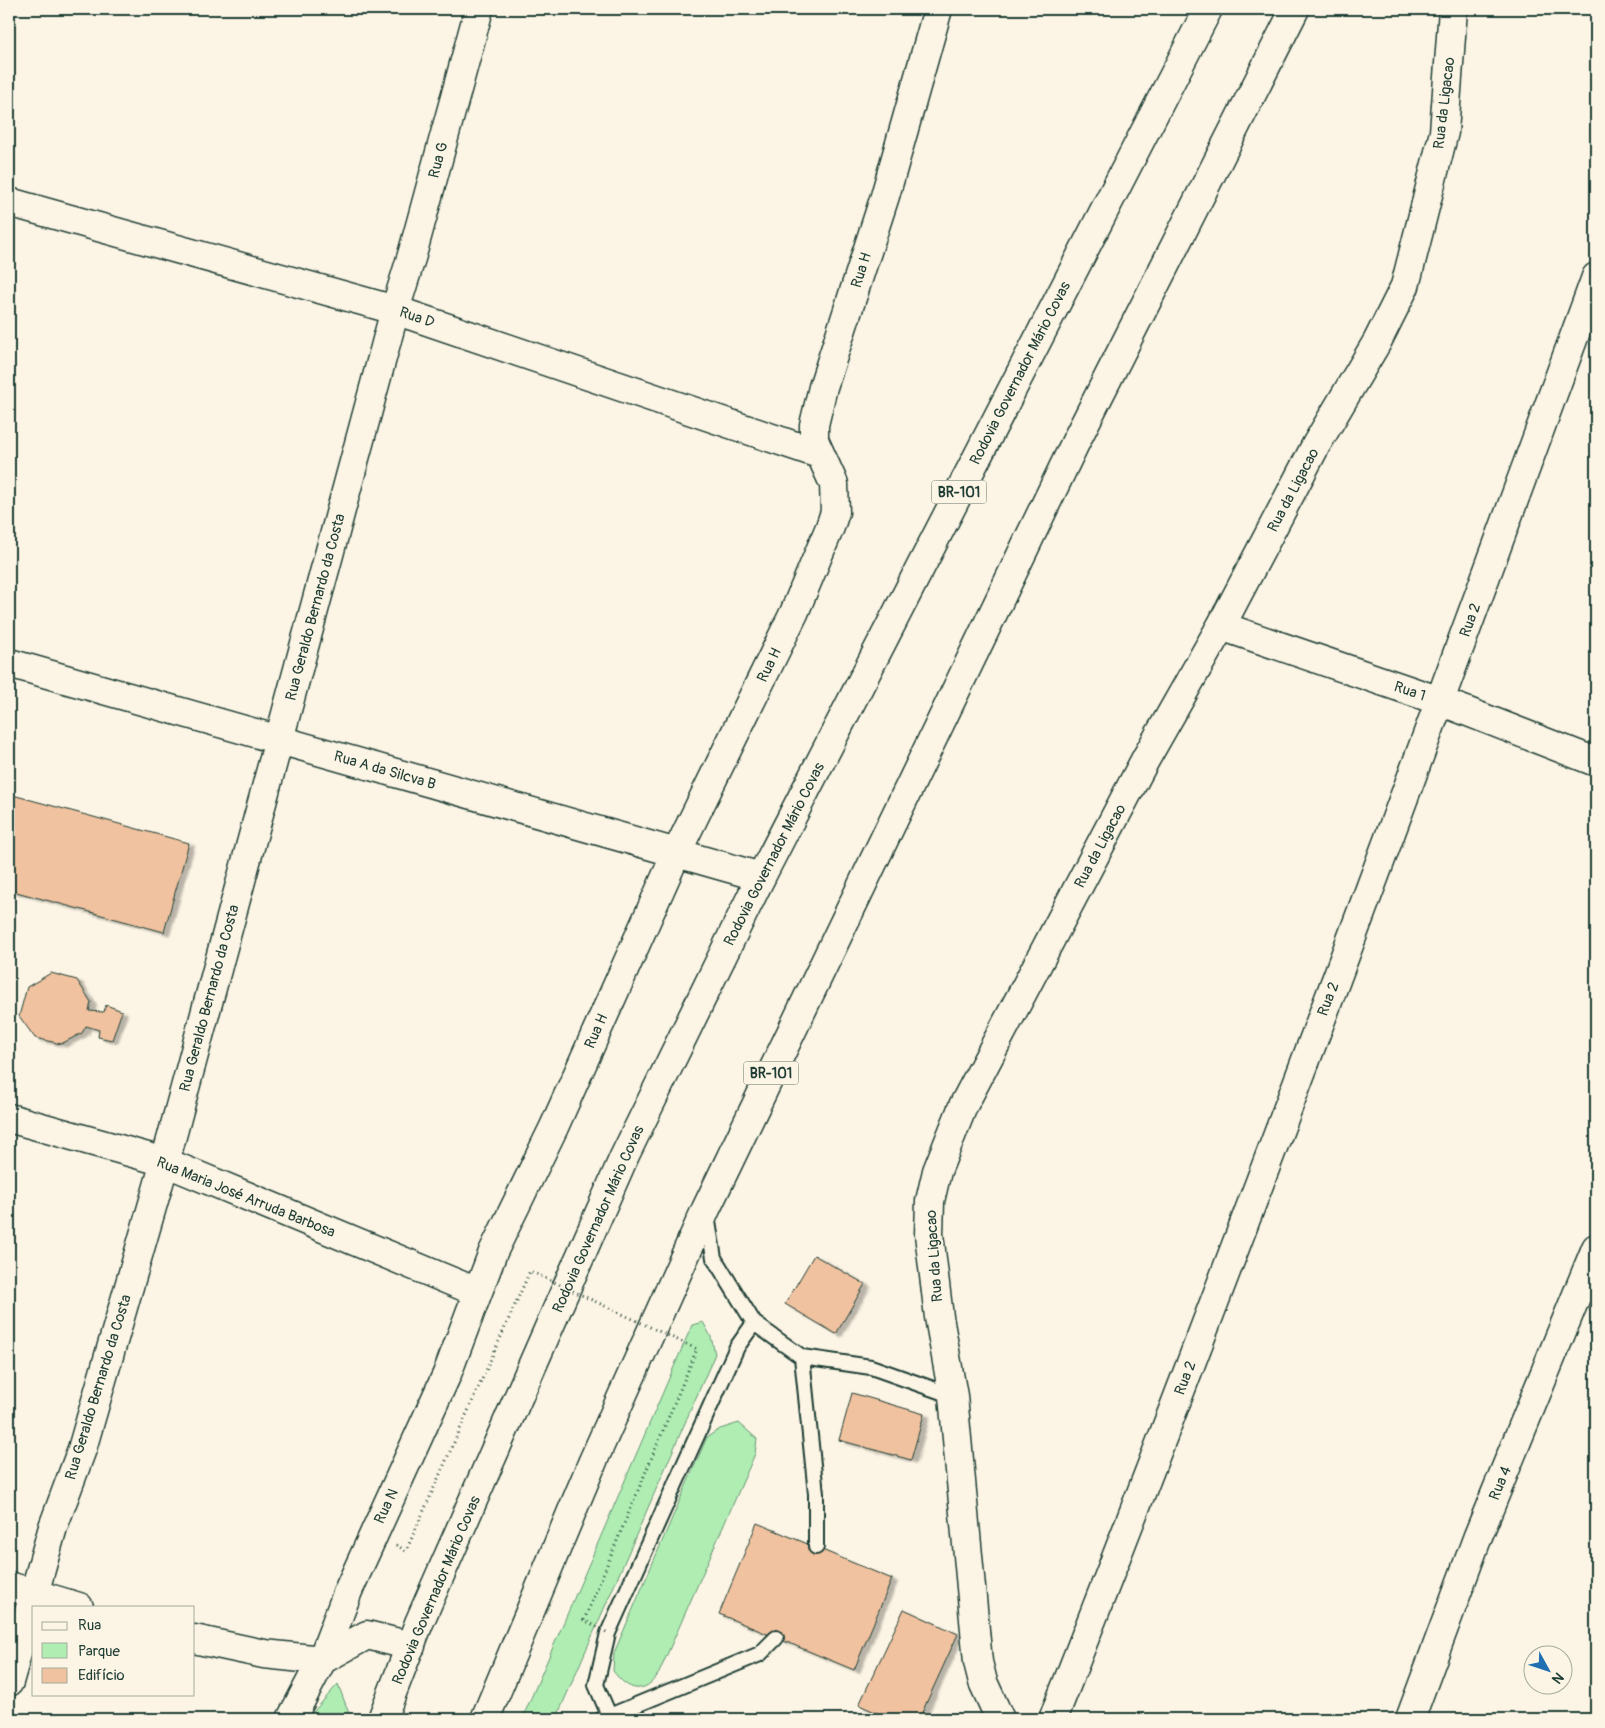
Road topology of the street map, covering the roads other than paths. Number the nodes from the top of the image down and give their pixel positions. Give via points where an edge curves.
1 (479, 9) edge
2 (938, 9) edge
3 (1208, 9) edge
4 (1294, 9) edge
5 (1453, 9) edge
6 (9, 202) edge
7 (1596, 277) edge
8 (395, 310) junction
9 (819, 454) junction
10 (1222, 626) junction
11 (9, 663) edge
12 (1440, 702) junction
13 (280, 740) junction
14 (1596, 762) edge
15 (676, 854) junction
16 (761, 877) junction
17 (9, 1118) edge
18 (165, 1162) junction
19 (706, 1209) junction
20 (1596, 1248) edge
21 (478, 1292) junction
22 (754, 1323) junction
23 (802, 1356) junction
24 (953, 1396) junction
25 (816, 1547) dead end
26 (9, 1586) edge
27 (36, 1593) junction
28 (32, 1606) edge
29 (32, 1606) edge
30 (76, 1606) edge
31 (776, 1638) dead end
32 (195, 1639) edge
33 (411, 1646) junction
34 (322, 1660) junction
35 (9, 1682) edge
36 (605, 1717) edge
37 (291, 1719) edge
38 (382, 1719) edge
39 (485, 1719) edge
40 (1000, 1719) edge
41 (1053, 1719) edge
42 (1410, 1719) edge

1 - 8 main road, Rua G
2 - 9 main road, Rua H via 885,196 823,387 814,425 814,440
3 - 16 main road, Rodovia Governador Mário Covas / BR-101
4 - 19 main road, BR-101 via 1074,446
5 - 10 main road, Rua da Ligacao via 1444,132 1405,286 1377,342 1316,445
6 - 8 main road, Rua D
7 - 12 main road, Rua 2
8 - 9 main road, Rua D
8 - 13 main road, Rua Geraldo Bernardo da Costa
9 - 15 main road, Rua H via 834,484 835,512 830,528 794,613
10 - 12 main road, Rua 1
10 - 24 main road, Rua da Ligacao via 1145,760 962,1106 937,1171 930,1201 929,1234
11 - 13 main road, Rua A da Silcva B
12 - 14 main road, Rua 1
12 - 41 main road, Rua 2
13 - 15 main road, Rua A da Silcva B
13 - 18 main road, Rua Geraldo Bernardo da Costa
15 - 16 main road, Rua A da Silcva B
15 - 21 main road, Rua H via 554,1127 493,1252
16 - 33 main road, Rodovia Governador Mário Covas / BR-101 via 624,1157
17 - 18 main road, Rua Maria José Arruda Barbosa
18 - 21 main road, Rua Maria José Arruda Barbosa
18 - 27 main road, Rua Geraldo Bernardo da Costa via 82,1449 53,1527
19 - 22 lane via 714,1258
19 - 39 main road, BR-101 via 593,1460
20 - 42 main road, Rua 4 via 1478,1536
21 - 34 main road, Rua N via 447,1374 348,1591
22 - 23 lane
22 - 36 lane via 737,1347 608,1633 596,1685
23 - 24 lane via 871,1367
23 - 25 lane via 816,1494
24 - 40 main road, Rua da Ligacao via 978,1662 983,1682
26 - 27 main road
27 - 29 main road, Rua Geraldo Bernardo da Costa
27 - 30 main road
28 - 35 main road, Rua Geraldo Bernardo da Costa
31 - 36 lane via 760,1654
32 - 34 main road via 264,1654
33 - 34 main road via 367,1635
33 - 38 main road, Rodovia Governador Mário Covas / BR-101
34 - 37 main road, Rua N

